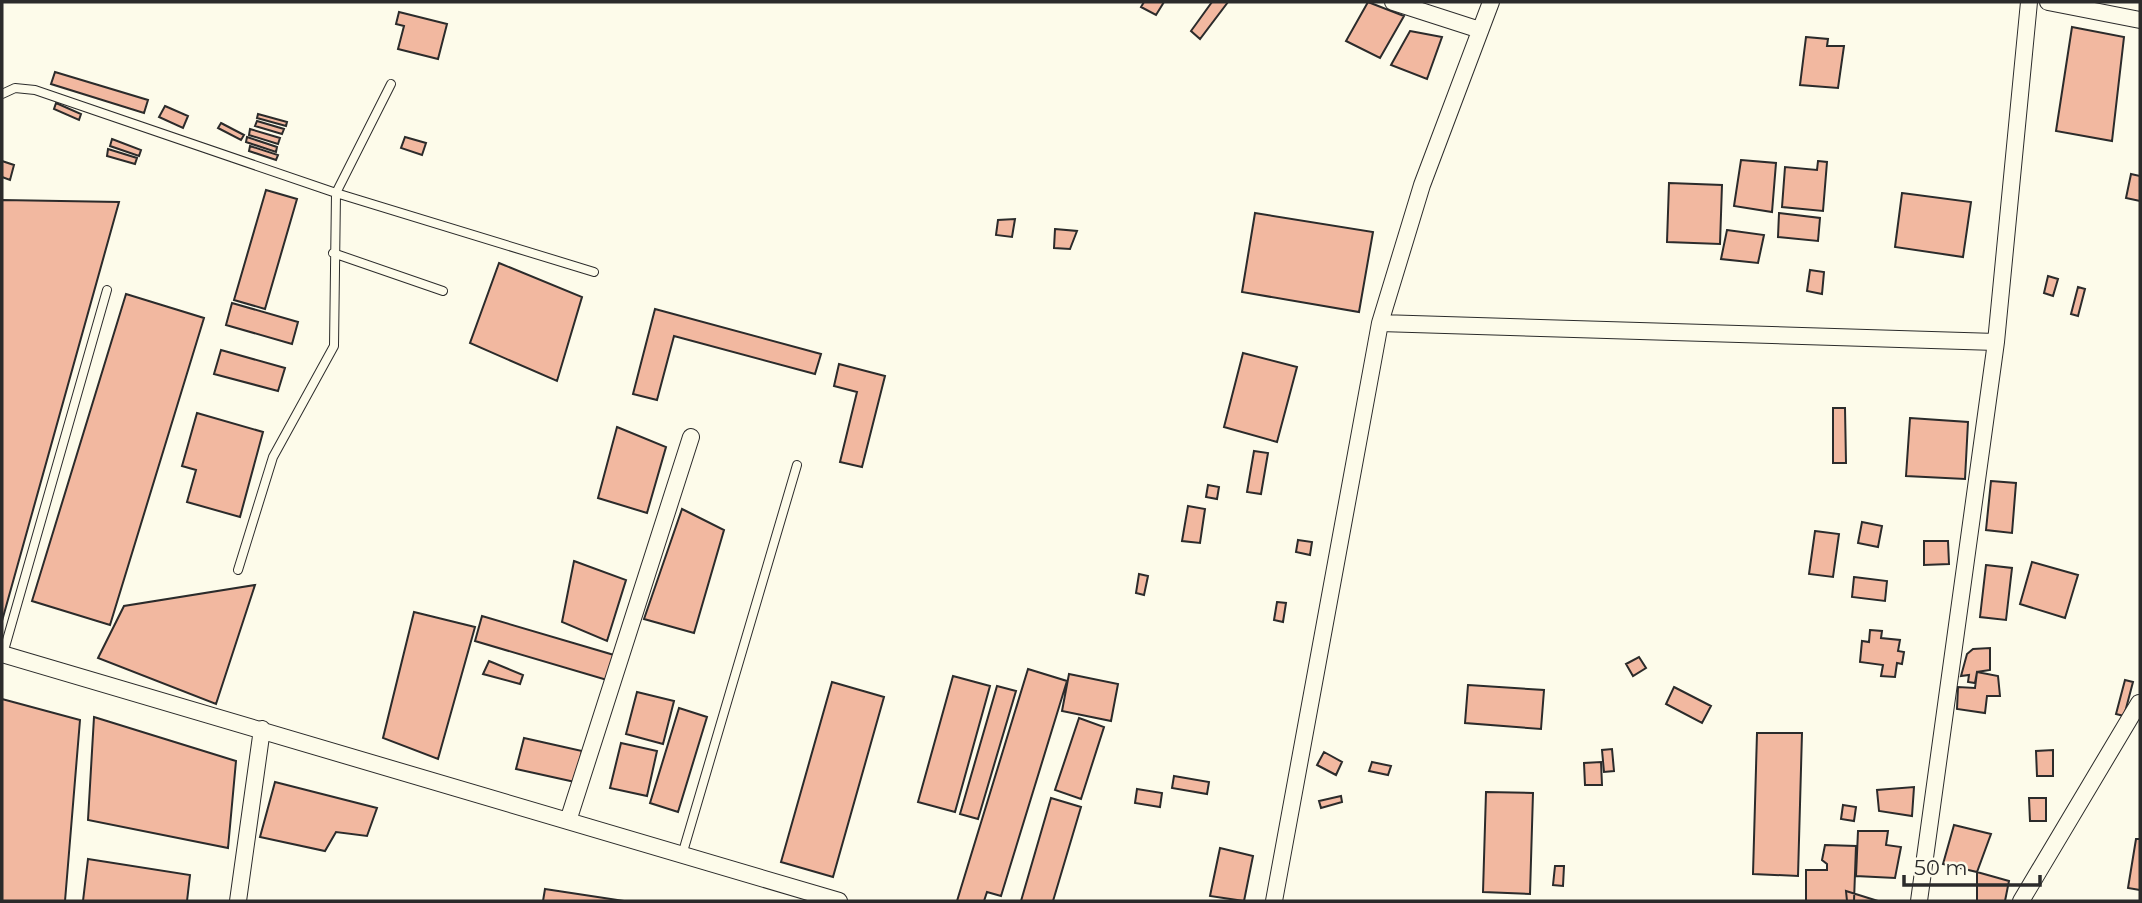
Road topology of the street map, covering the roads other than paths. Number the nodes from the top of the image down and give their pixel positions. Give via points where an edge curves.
1 (1392, 2) edge
2 (1491, 2) edge
3 (2029, 2) edge
4 (2048, 2) edge
5 (2140, 20) edge
6 (1480, 30) junction
7 (391, 84) dead end
8 (2, 93) edge
9 (336, 192) junction
10 (333, 253) junction
11 (594, 272) dead end
12 (107, 289) dead end
13 (443, 291) dead end
14 (1380, 323) junction
15 (1996, 342) junction
16 (691, 438) dead end
17 (797, 466) dead end
18 (238, 570) dead end
19 (2, 654) edge
20 (2139, 703) edge
21 (262, 729) junction
22 (568, 821) junction
23 (682, 855) junction
24 (238, 901) edge
25 (839, 901) edge
26 (1274, 901) edge
27 (1919, 901) edge
28 (2021, 901) edge

1 - 6 street
2 - 6 street
3 - 15 street
4 - 5 street
6 - 14 street via 1422,185
7 - 9 lane
8 - 9 lane via 15,88 35,90
9 - 10 lane
9 - 11 lane
10 - 13 lane
10 - 18 lane via 334,346 273,457
12 - 19 lane
14 - 15 street
14 - 26 street
15 - 27 street
16 - 22 street
17 - 23 lane
19 - 21 street
20 - 28 street
21 - 22 street
21 - 24 street
22 - 23 street
23 - 25 street

